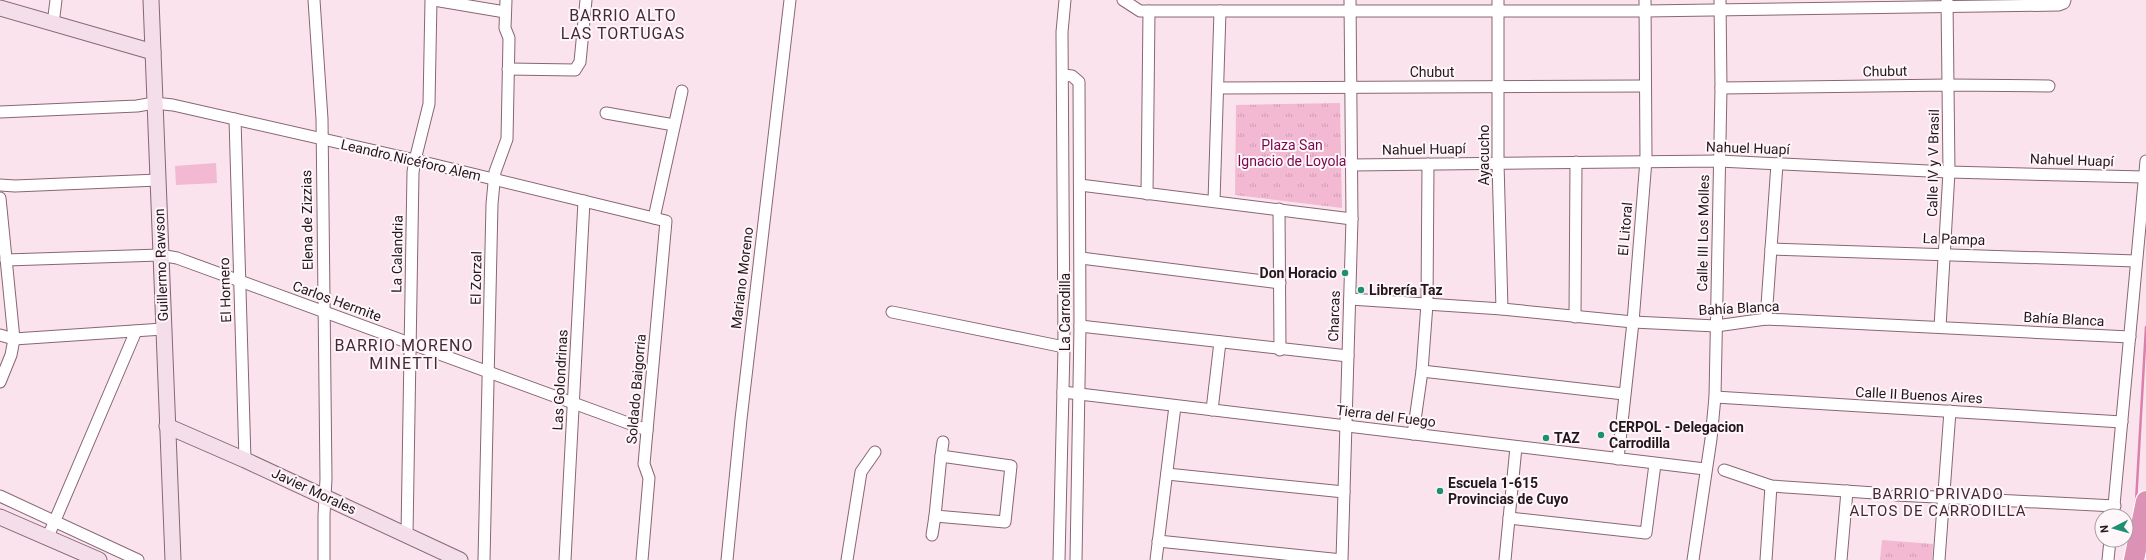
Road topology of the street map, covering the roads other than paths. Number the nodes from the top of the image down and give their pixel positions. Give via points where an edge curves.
1 (56, 0) edge
2 (151, 0) edge
3 (314, 0) edge
4 (430, 0) edge
5 (434, 0) edge
6 (506, 0) edge
7 (586, 0) edge
8 (790, 0) edge
9 (1065, 0) edge
10 (1123, 0) edge
11 (2065, 0) edge
12 (1947, 4) edge
13 (1350, 5) edge
14 (1498, 5) edge
15 (1720, 5) edge
16 (1645, 6) edge
17 (0, 8) edge
18 (1149, 11) junction
19 (1220, 11) junction
20 (505, 12) junction
21 (53, 24) junction
22 (153, 52) junction
23 (508, 69) junction
24 (1063, 76) junction
25 (1949, 85) junction
26 (1644, 86) junction
27 (2049, 86) dead end
28 (1499, 87) junction
29 (1219, 88) junction
30 (1350, 88) junction
31 (1721, 88) junction
32 (682, 91) dead end
33 (154, 103) junction
34 (0, 112) edge
35 (606, 113) dead end
36 (235, 119) junction
37 (674, 125) junction
38 (321, 139) junction
39 (415, 160) junction
40 (1646, 160) junction
41 (2146, 160) edge
42 (1719, 161) junction
43 (1576, 162) junction
44 (1498, 163) junction
45 (1428, 164) junction
46 (1777, 164) junction
47 (1351, 165) junction
48 (1949, 172) junction
49 (2144, 177) junction
50 (158, 180) junction
51 (494, 180) junction
52 (0, 185) edge
53 (1080, 186) junction
54 (1147, 194) junction
55 (0, 198) edge
56 (584, 201) junction
57 (1214, 201) junction
58 (1279, 209) junction
59 (654, 218) junction
60 (666, 220) joint
61 (1352, 220) junction
62 (1771, 249) junction
63 (1945, 254) junction
64 (160, 255) junction
65 (1081, 258) junction
66 (6, 260) junction
67 (2136, 261) junction
68 (240, 282) junction
69 (1280, 283) junction
70 (1350, 299) junction
71 (1427, 304) junction
72 (1502, 309) junction
73 (323, 312) junction
74 (892, 312) dead end
75 (1575, 317) junction
76 (1766, 319) junction
77 (1633, 322) junction
78 (1080, 326) junction
79 (1716, 326) junction
80 (1940, 327) junction
81 (163, 329) junction
82 (136, 331) junction
83 (0, 335) edge
84 (2130, 337) junction
85 (14, 339) junction
86 (1220, 342) junction
87 (410, 344) junction
88 (1064, 347) junction
89 (1280, 350) junction
90 (1348, 356) junction
91 (1422, 371) junction
92 (488, 372) junction
93 (0, 382) edge
94 (1063, 392) junction
95 (1080, 394) junction
96 (1624, 394) junction
97 (1715, 397) junction
98 (573, 403) junction
99 (1175, 406) junction
100 (1212, 410) junction
101 (1950, 411) junction
102 (2122, 422) junction
103 (167, 426) junction
104 (1346, 427) junction
105 (647, 430) junction
106 (1413, 434) junction
107 (943, 442) dead end
108 (1516, 447) junction
109 (875, 452) dead end
110 (941, 456) junction
111 (1618, 459) junction
112 (245, 460) junction
113 (1655, 464) junction
114 (1705, 469) junction
115 (1724, 470) dead end
116 (1167, 474) junction
117 (1771, 486) junction
118 (1847, 491) junction
119 (1344, 492) junction
120 (1875, 493) dead end
121 (1896, 495) dead end
122 (0, 496) edge
123 (325, 496) junction
124 (1944, 496) junction
125 (2146, 501) edge
126 (2114, 508) edge
127 (2094, 509) edge
128 (935, 516) junction
129 (0, 518) edge
130 (1509, 518) junction
131 (54, 521) junction
132 (407, 534) junction
133 (932, 535) dead end
134 (47, 538) junction
135 (1158, 541) junction
136 (2109, 548) edge
137 (166, 559) edge
138 (99, 560) edge
139 (138, 560) edge
140 (324, 560) edge
141 (460, 560) edge
142 (484, 560) edge
143 (565, 560) edge
144 (642, 560) edge
145 (727, 560) edge
146 (847, 560) edge
147 (1059, 560) edge
148 (1076, 560) edge
149 (1156, 560) edge
150 (1342, 560) edge
151 (1505, 560) edge
152 (1693, 560) edge
153 (1766, 560) edge
154 (1841, 560) edge
155 (1939, 560) edge
156 (2108, 560) edge
157 (2134, 560) edge

1 - 21 street
2 - 22 main road, Guillermo Rawson
3 - 38 street, Elena de Zizzias via 322,119
4 - 39 street, La Calandria via 429,104
5 - 20 street
6 - 20 street, El Zorzal
7 - 23 street via 580,62 575,70
8 - 145 street, Mariano Moreno
9 - 24 street, La Carrodilla via 1062,32
10 - 18 street via 1137,10
11 - 12 street via 2059,6
12 - 15 street
12 - 25 street, Calle IV y V Brasil
13 - 14 street
13 - 19 street
13 - 30 street, Charcas
14 - 16 street
14 - 28 street, Ayacucho
15 - 16 street
15 - 31 street, Calle III Los Molles
16 - 26 street, El Litoral
17 - 21 main road
18 - 19 street
18 - 54 street
19 - 29 street
20 - 23 street, El Zorzal via 505,28 509,38
21 - 22 main road
22 - 33 main road, Guillermo Rawson
23 - 51 street, El Zorzal via 508,139
24 - 53 street, La Carrodilla via 1072,76 1079,82
24 - 88 street, La Carrodilla
25 - 27 street, Chubut
25 - 31 street, Chubut
25 - 48 street, Calle IV y V Brasil
26 - 28 street, Chubut
26 - 40 street, El Litoral
28 - 30 street, Chubut
28 - 44 street, Ayacucho
29 - 30 street, Chubut
29 - 57 street
30 - 47 street, Charcas
31 - 42 street, Calle III Los Molles
32 - 37 street
33 - 34 street, Leandro Nicéforo Alem via 137,106
33 - 36 street, Leandro Nicéforo Alem
33 - 50 main road, Guillermo Rawson
35 - 37 street
36 - 38 street, Leandro Nicéforo Alem
36 - 68 street, El Hornero
37 - 59 street
38 - 39 street, Leandro Nicéforo Alem
38 - 73 street, Elena de Zizzias
39 - 51 street, Leandro Nicéforo Alem
39 - 87 street, La Calandria
40 - 42 street, Nahuel Huapí
40 - 43 street, Nahuel Huapí
40 - 77 street, El Litoral
41 - 49 street
42 - 46 street, Nahuel Huapí
42 - 79 street, Calle III Los Molles
43 - 44 street, Nahuel Huapí
43 - 75 street
44 - 45 street, Nahuel Huapí
44 - 72 street, Ayacucho
45 - 47 street, Nahuel Huapí
45 - 71 street
46 - 48 street, Nahuel Huapí
46 - 62 street
47 - 61 street, Charcas
48 - 49 street, Nahuel Huapí
48 - 63 street, Calle IV y V Brasil
49 - 67 street
50 - 52 street
50 - 64 main road, Guillermo Rawson
51 - 56 street, Leandro Nicéforo Alem
51 - 92 street, El Zorzal
53 - 54 street
53 - 65 street, La Carrodilla
54 - 57 street
55 - 66 street
56 - 59 street, Leandro Nicéforo Alem
56 - 98 street, Las Golondrinas
57 - 58 street
58 - 61 street
58 - 69 street
59 - 60 street, Leandro Nicéforo Alem
60 - 105 street, Soldado Baigorria
61 - 70 street, Charcas
62 - 63 street, La Pampa
62 - 76 street
63 - 67 street, La Pampa
63 - 80 street, Calle IV y V Brasil
64 - 66 street, Carlos Hermite
64 - 68 street, Carlos Hermite via 177,258
64 - 81 main road, Guillermo Rawson
65 - 69 street
65 - 78 street, La Carrodilla
66 - 85 street
67 - 84 street
68 - 73 street, Carlos Hermite
68 - 112 street, El Hornero
69 - 89 street
70 - 71 street, Bahía Blanca
70 - 90 street, Charcas
71 - 72 street, Bahía Blanca
71 - 91 street
72 - 75 street, Bahía Blanca
73 - 87 street, Carlos Hermite
73 - 123 street, Elena de Zizzias
74 - 88 street
75 - 77 street, Bahía Blanca
76 - 79 street, Bahía Blanca
76 - 80 street, Bahía Blanca
77 - 79 street, Bahía Blanca
77 - 96 street, El Litoral
78 - 86 street
78 - 95 street, La Carrodilla
79 - 97 street, Calle III Los Molles
80 - 84 street, Bahía Blanca
81 - 82 street
81 - 103 main road, Guillermo Rawson
82 - 85 street
82 - 131 street
83 - 85 street
84 - 102 street
85 - 93 street via 11,355
86 - 89 street
86 - 100 street
87 - 92 street, Carlos Hermite
87 - 132 street, La Calandria
88 - 94 street, La Carrodilla
89 - 90 street
90 - 104 street, Charcas
91 - 96 street
91 - 106 street
92 - 98 street, Carlos Hermite
92 - 142 street, El Zorzal
94 - 95 street, Tierra del Fuego
94 - 147 street, La Carrodilla
95 - 99 street, Tierra del Fuego
95 - 148 street, La Carrodilla
96 - 111 street, El Litoral
97 - 101 street, Calle II Buenos Aires
97 - 114 street, Calle III Los Molles
98 - 105 street, Carlos Hermite
98 - 143 street, Las Golondrinas
99 - 100 street, Tierra del Fuego
99 - 116 street
100 - 104 street, Tierra del Fuego
101 - 102 street, Calle II Buenos Aires
101 - 124 street
102 - 126 street
103 - 112 main road, Javier Morales
103 - 137 main road, Guillermo Rawson via 170,530
104 - 106 street, Tierra del Fuego
104 - 119 street, Charcas
105 - 144 street, Soldado Baigorria via 644,464 649,478
106 - 108 street, Tierra del Fuego
107 - 110 street
108 - 111 street, Tierra del Fuego
108 - 130 street
109 - 146 street via 861,472
110 - 128 street
110 - 128 street via 1011,466 1005,522
111 - 113 street, Tierra del Fuego
112 - 123 main road, Javier Morales
113 - 114 street, Tierra del Fuego
113 - 130 street via 1646,533
114 - 152 street, Calle III Los Molles
115 - 117 street
116 - 119 street
116 - 135 street
117 - 118 street
117 - 153 street
118 - 120 street
118 - 154 street
119 - 150 street, Charcas
121 - 124 street
122 - 131 street
123 - 132 main road, Javier Morales
123 - 140 street, Elena de Zizzias
124 - 127 street
124 - 155 street
125 - 157 highway
128 - 133 street
129 - 134 main road
130 - 151 street
131 - 134 street
131 - 139 street
132 - 141 main road, Javier Morales
134 - 138 main road
135 - 149 street
135 - 150 street
136 - 156 street

